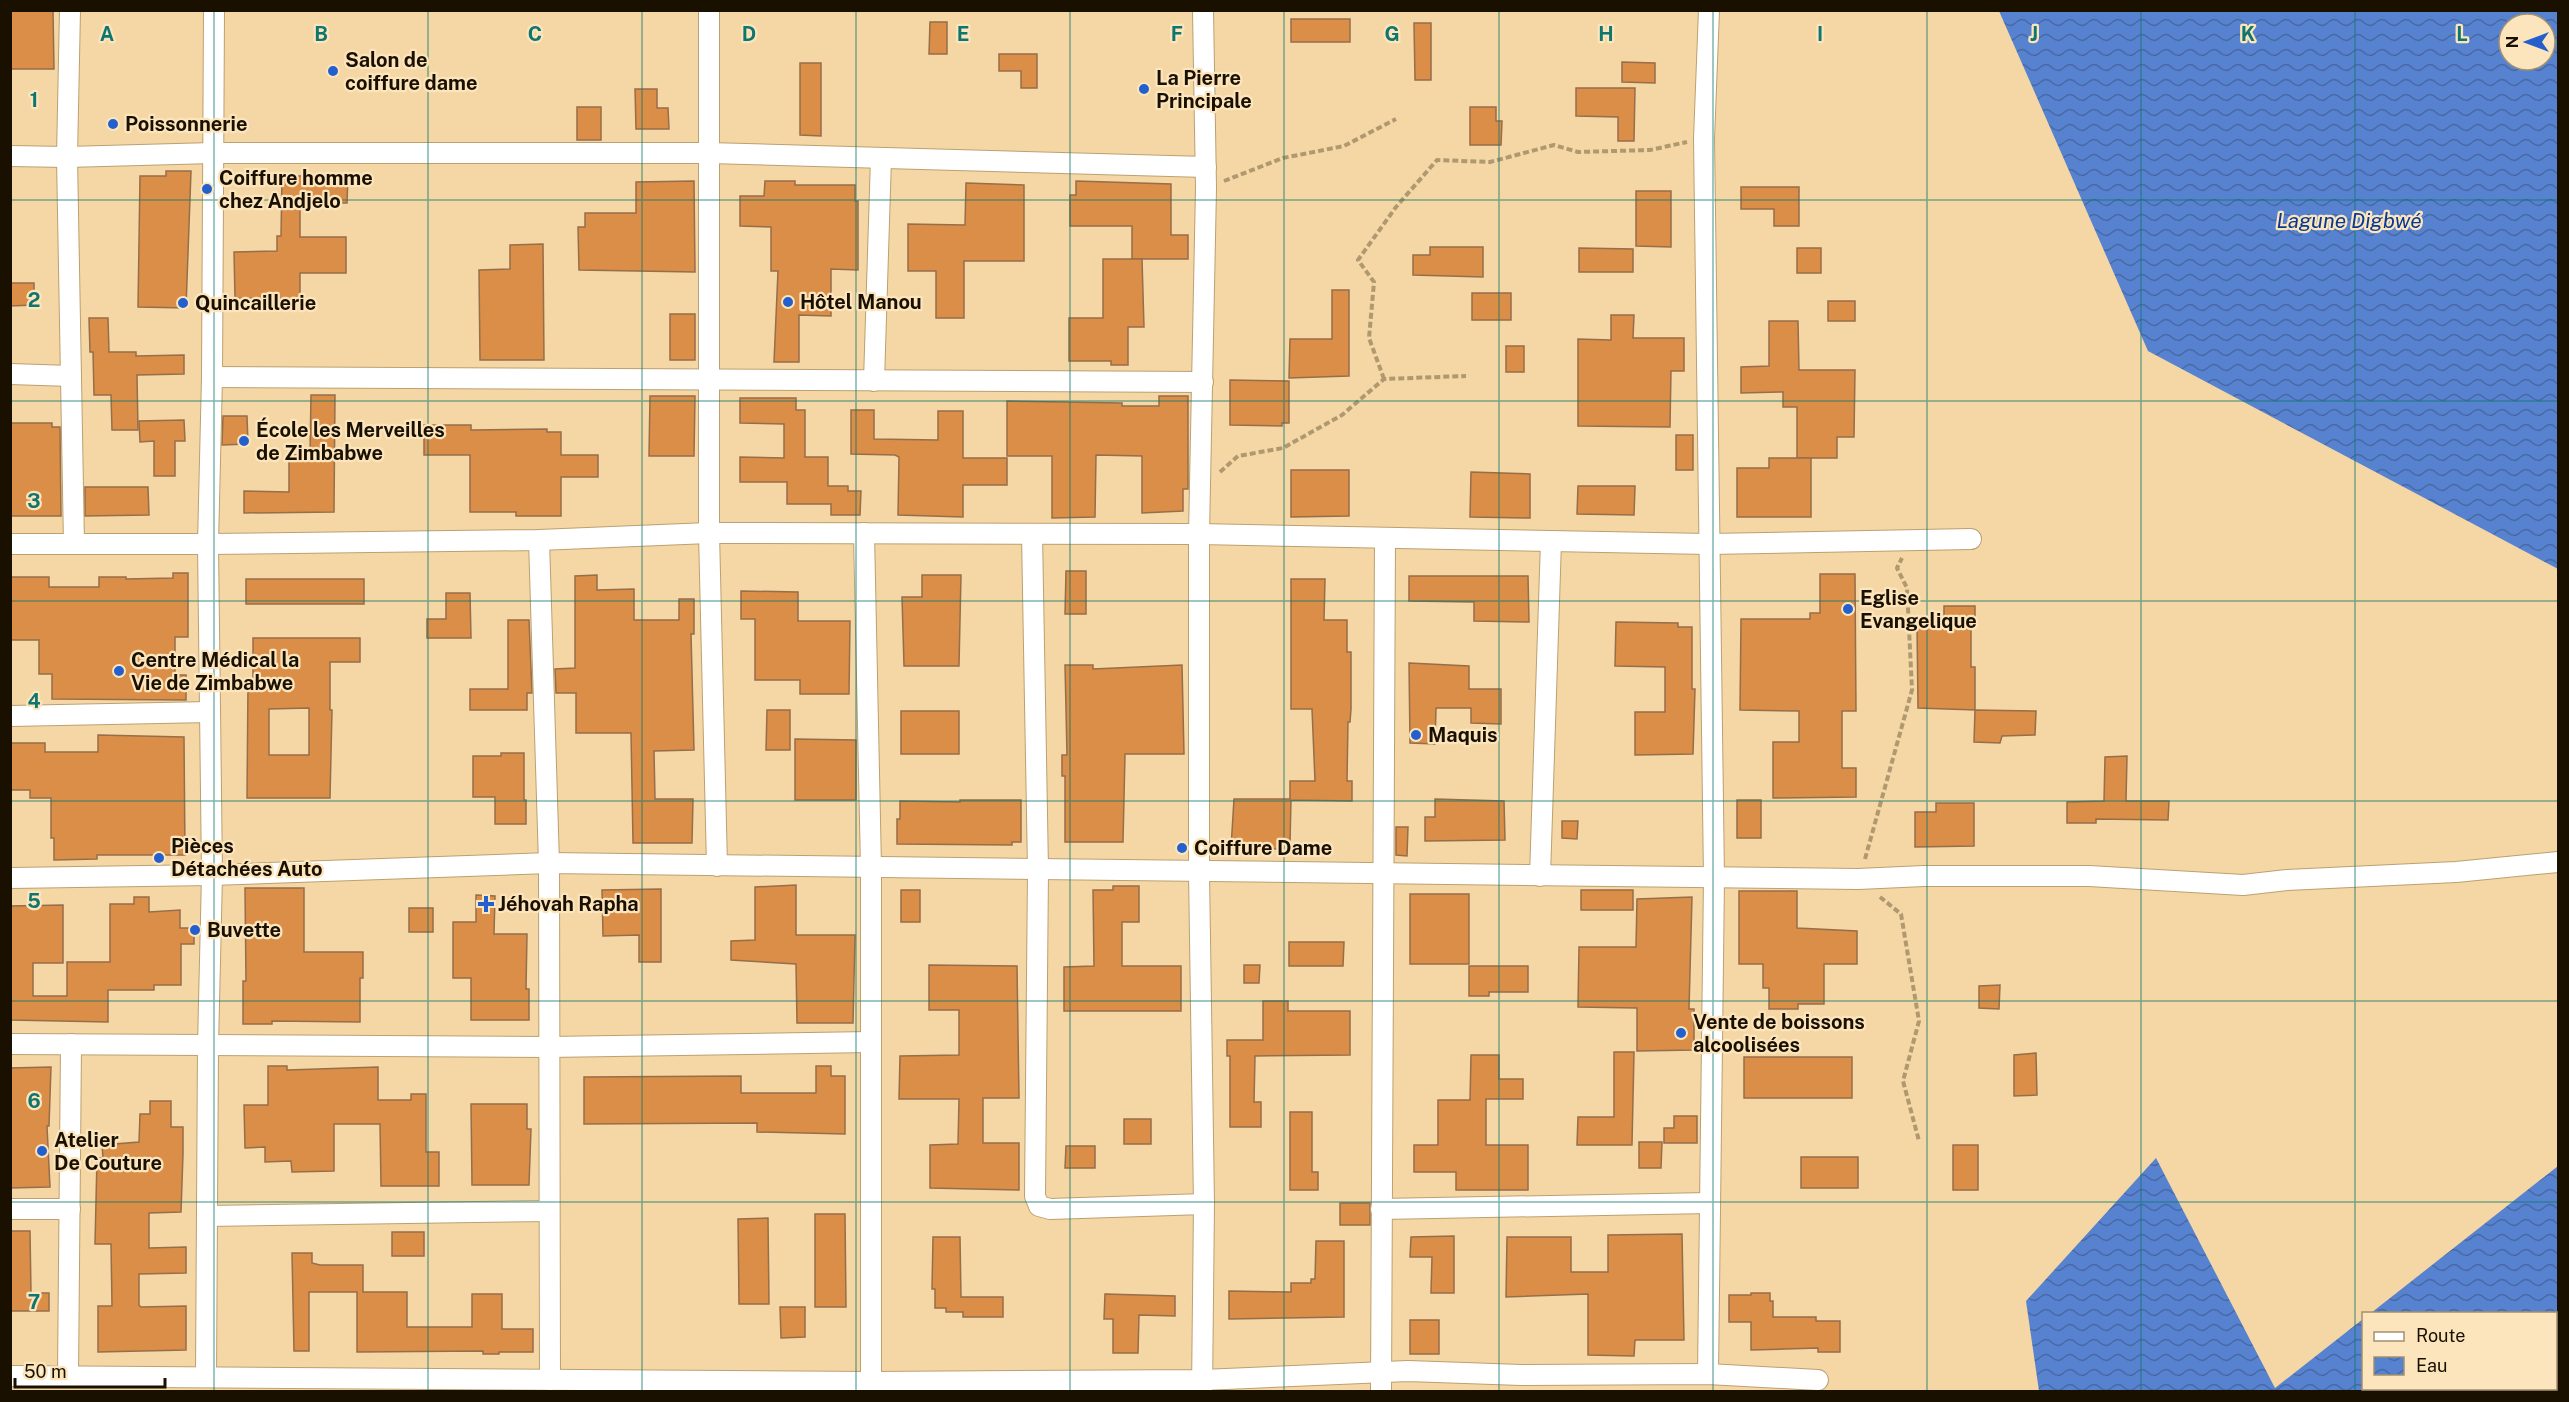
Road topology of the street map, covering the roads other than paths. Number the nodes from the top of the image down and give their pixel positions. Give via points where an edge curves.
1 (70, 10) edge
2 (214, 10) edge
3 (1203, 10) edge
4 (1709, 10) edge
5 (709, 11) edge
6 (213, 153) junction
7 (710, 153) junction
8 (10, 156) edge
9 (68, 157) junction
10 (881, 158) junction
11 (1206, 167) junction
12 (10, 374) edge
13 (71, 376) junction
14 (212, 377) junction
15 (710, 380) junction
16 (874, 381) junction
17 (1203, 382) junction
18 (709, 533) junction
19 (864, 533) junction
20 (1032, 534) junction
21 (1198, 534) junction
22 (1385, 538) junction
23 (1971, 539) dead end
24 (539, 540) junction
25 (1551, 541) junction
26 (10, 544) edge
27 (74, 544) junction
28 (208, 544) junction
29 (1708, 544) junction
30 (210, 712) junction
31 (10, 716) edge
32 (2559, 862) edge
33 (549, 863) junction
34 (717, 866) junction
35 (871, 868) junction
36 (1038, 870) junction
37 (1198, 872) junction
38 (1382, 874) junction
39 (212, 875) junction
40 (1540, 876) junction
41 (10, 878) edge
42 (1714, 878) junction
43 (871, 1042) junction
44 (10, 1044) edge
45 (71, 1044) junction
46 (208, 1046) junction
47 (548, 1047) junction
48 (1710, 1203) junction
49 (1204, 1204) junction
50 (10, 1209) edge
51 (70, 1209) junction
52 (1382, 1209) junction
53 (549, 1211) junction
54 (207, 1216) junction
55 (1708, 1374) junction
56 (10, 1376) edge
57 (68, 1376) junction
58 (207, 1377) junction
59 (550, 1380) junction
60 (1818, 1380) dead end
61 (1381, 1382) edge
62 (1202, 1386) edge
63 (871, 1387) edge

1 - 9 street
2 - 6 street
3 - 11 street
4 - 29 street via 1704,139
5 - 7 street
6 - 7 street
6 - 9 street
6 - 14 street
7 - 10 street
7 - 15 street
8 - 9 street
9 - 13 street
10 - 11 street
10 - 16 street
11 - 17 street
12 - 13 street
13 - 27 street
14 - 15 street
14 - 28 street
15 - 16 street
15 - 18 street
16 - 17 street
17 - 21 street
18 - 19 street
18 - 24 street
18 - 34 street
19 - 20 street
19 - 35 street
20 - 21 street
20 - 36 street
21 - 22 street
21 - 37 street
22 - 25 street
22 - 38 street
23 - 29 street
24 - 28 street
24 - 33 street
25 - 29 street
25 - 40 street
26 - 27 street
27 - 28 street
28 - 30 street
29 - 42 street
30 - 31 street
30 - 39 street
32 - 42 street via 2243,885 2089,876
33 - 34 street
33 - 39 street
33 - 47 street
34 - 35 street
35 - 36 street
35 - 43 street
36 - 37 street
36 - 49 street via 1035,1196 1039,1206 1050,1209
37 - 38 street
37 - 49 street
38 - 40 street
38 - 52 street
39 - 41 street
39 - 46 street
40 - 42 street
42 - 48 street
43 - 47 street
43 - 63 street
44 - 45 street
45 - 46 street
45 - 51 street
46 - 47 street
46 - 54 street
47 - 53 street
48 - 52 street
48 - 55 street
49 - 62 street
50 - 51 street
51 - 57 street
52 - 61 street
53 - 54 street
53 - 59 street
54 - 58 street
55 - 60 street
55 - 61 street via 1521,1375
56 - 57 street
57 - 58 street
58 - 59 street
59 - 63 street
61 - 62 street
62 - 63 street

